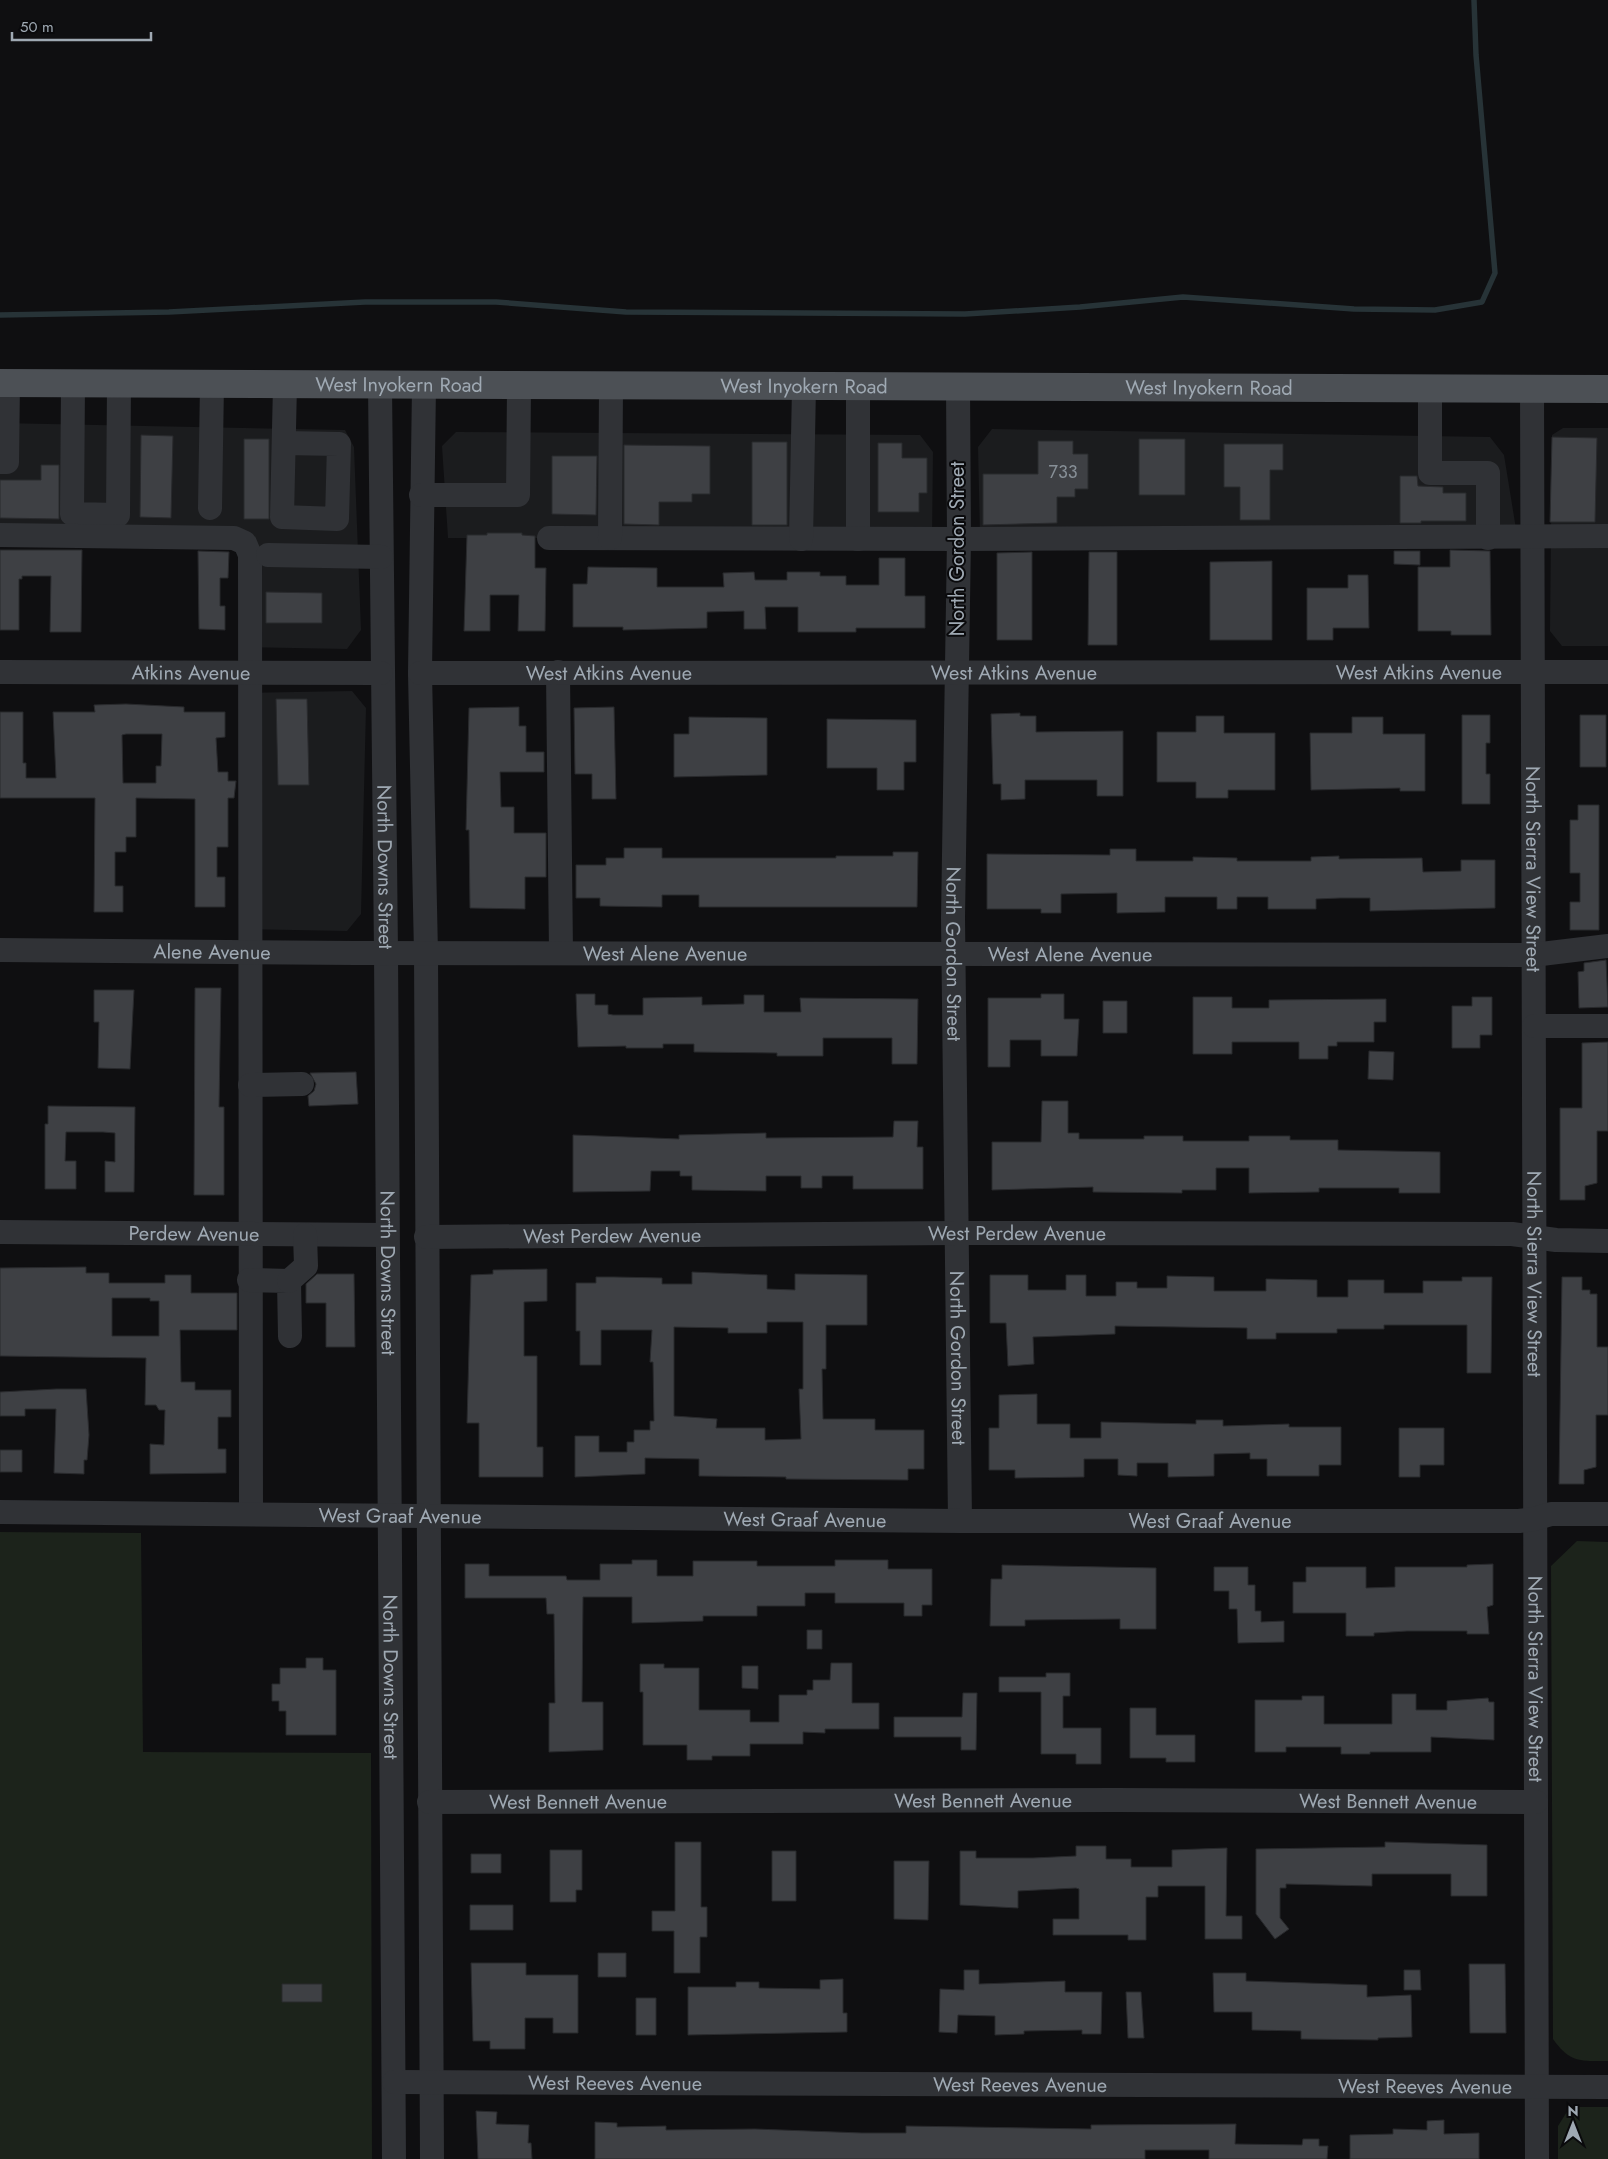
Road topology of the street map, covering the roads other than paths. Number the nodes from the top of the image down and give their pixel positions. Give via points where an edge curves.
1 (4, 383) edge
2 (73, 384) junction
3 (119, 384) junction
4 (212, 384) junction
5 (285, 384) junction
6 (380, 385) junction
7 (424, 386) junction
8 (958, 386) junction
9 (519, 387) junction
10 (611, 387) junction
11 (804, 387) junction
12 (858, 387) junction
13 (1430, 389) junction
14 (1532, 389) junction
15 (1608, 390) edge
16 (284, 443) dead end
17 (0, 462) edge
18 (421, 495) junction
19 (210, 508) dead end
20 (0, 535) edge
21 (1608, 536) edge
22 (1532, 537) junction
23 (549, 538) dead end
24 (610, 538) junction
25 (1488, 538) junction
26 (801, 539) junction
27 (858, 539) junction
28 (959, 539) junction
29 (268, 556) dead end
30 (381, 557) junction
31 (0, 672) edge
32 (558, 672) junction
33 (956, 672) junction
34 (1608, 672) edge
35 (251, 673) junction
36 (381, 673) junction
37 (420, 673) junction
38 (1533, 673) junction
39 (1608, 946) edge
40 (0, 950) edge
41 (954, 952) junction
42 (249, 953) junction
43 (386, 953) junction
44 (426, 953) junction
45 (561, 953) junction
46 (1533, 955) junction
47 (1534, 1026) junction
48 (1608, 1026) edge
49 (302, 1084) dead end
50 (250, 1085) junction
51 (0, 1232) edge
52 (955, 1233) junction
53 (250, 1234) junction
54 (305, 1235) junction
55 (387, 1235) junction
56 (426, 1237) junction
57 (1534, 1238) junction
58 (1608, 1241) edge
59 (249, 1280) junction
60 (289, 1281) junction
61 (290, 1336) dead end
62 (0, 1512) edge
63 (251, 1513) junction
64 (389, 1514) junction
65 (1608, 1514) edge
66 (428, 1516) junction
67 (1534, 1520) junction
68 (960, 1521) junction
69 (429, 1802) junction
70 (1536, 1802) junction
71 (394, 2082) junction
72 (432, 2082) junction
73 (1538, 2087) junction
74 (1608, 2087) edge
75 (394, 2159) edge
76 (432, 2159) edge
77 (1538, 2159) edge

1 - 2 main road, West Inyokern Road
1 - 17 street via 7,462
2 - 3 main road, West Inyokern Road
2 - 3 street via 72,514 118,515
3 - 4 main road, West Inyokern Road
4 - 5 main road, West Inyokern Road
4 - 19 street
5 - 6 main road, West Inyokern Road
5 - 16 street
6 - 7 main road, West Inyokern Road
6 - 30 street, North Downs Street
7 - 9 main road, West Inyokern Road
7 - 18 street, North Downs Street
8 - 12 main road, West Inyokern Road
8 - 13 main road, West Inyokern Road
8 - 28 street, North Gordon Street
9 - 10 main road, West Inyokern Road
9 - 18 street via 518,495
10 - 11 main road, West Inyokern Road
10 - 24 street
11 - 12 main road, West Inyokern Road
11 - 26 street
12 - 27 street
13 - 14 main road, West Inyokern Road
13 - 25 street via 1430,473 1488,473
14 - 15 main road, West Inyokern Road
14 - 22 street, North Sierra View Street
18 - 37 street, North Downs Street
20 - 35 street via 234,538 245,543 250,556
21 - 22 street
22 - 25 street
22 - 38 street, North Sierra View Street
23 - 24 street
24 - 26 street
25 - 28 street
26 - 27 street
27 - 28 street
28 - 33 street, North Gordon Street
29 - 30 street
30 - 36 street, North Downs Street
31 - 35 street, Atkins Avenue
32 - 33 street, West Atkins Avenue
32 - 37 street, West Atkins Avenue
32 - 45 street
33 - 38 street, West Atkins Avenue
33 - 41 street, North Gordon Street
34 - 38 street, West Atkins Avenue
35 - 36 street, Atkins Avenue
35 - 42 street
36 - 43 street, North Downs Street
37 - 44 street, North Downs Street
38 - 46 street, North Sierra View Street
39 - 46 street, West Alene Avenue
40 - 42 street, Alene Avenue
41 - 45 street, West Alene Avenue
41 - 46 street, West Alene Avenue
41 - 52 street, North Gordon Street
42 - 43 street, Alene Avenue
42 - 50 street
43 - 44 street, Alene Avenue
43 - 55 street, North Downs Street
44 - 45 street, West Alene Avenue
44 - 56 street, North Downs Street
46 - 47 street, North Sierra View Street
47 - 48 street
47 - 57 street, North Sierra View Street
49 - 50 street
50 - 53 street
51 - 53 street, Perdew Avenue
52 - 56 street, West Perdew Avenue
52 - 57 street, West Perdew Avenue via 1512,1234
52 - 68 street, North Gordon Street
53 - 54 street, Perdew Avenue
53 - 59 street
54 - 55 street, Perdew Avenue
54 - 60 street via 306,1266
55 - 64 street, North Downs Street
56 - 66 street, North Downs Street
57 - 58 street, West Perdew Avenue
57 - 67 street, North Sierra View Street
59 - 60 street
59 - 63 street
60 - 61 street
62 - 63 street, West Graaf Avenue
63 - 64 street, West Graaf Avenue
64 - 66 street, West Graaf Avenue
64 - 71 street, North Downs Street
65 - 67 street, West Graaf Avenue via 1551,1514
66 - 68 street, West Graaf Avenue
66 - 69 street, North Downs Street
67 - 68 street, West Graaf Avenue
67 - 70 street, North Sierra View Street
69 - 70 street, West Bennett Avenue
69 - 72 street, North Downs Street
70 - 73 street, North Sierra View Street
71 - 72 street, West Reeves Avenue
71 - 75 street, North Downs Street
72 - 73 street, West Reeves Avenue
72 - 76 street, North Downs Street
73 - 74 street, West Reeves Avenue
73 - 77 street, North Sierra View Street

